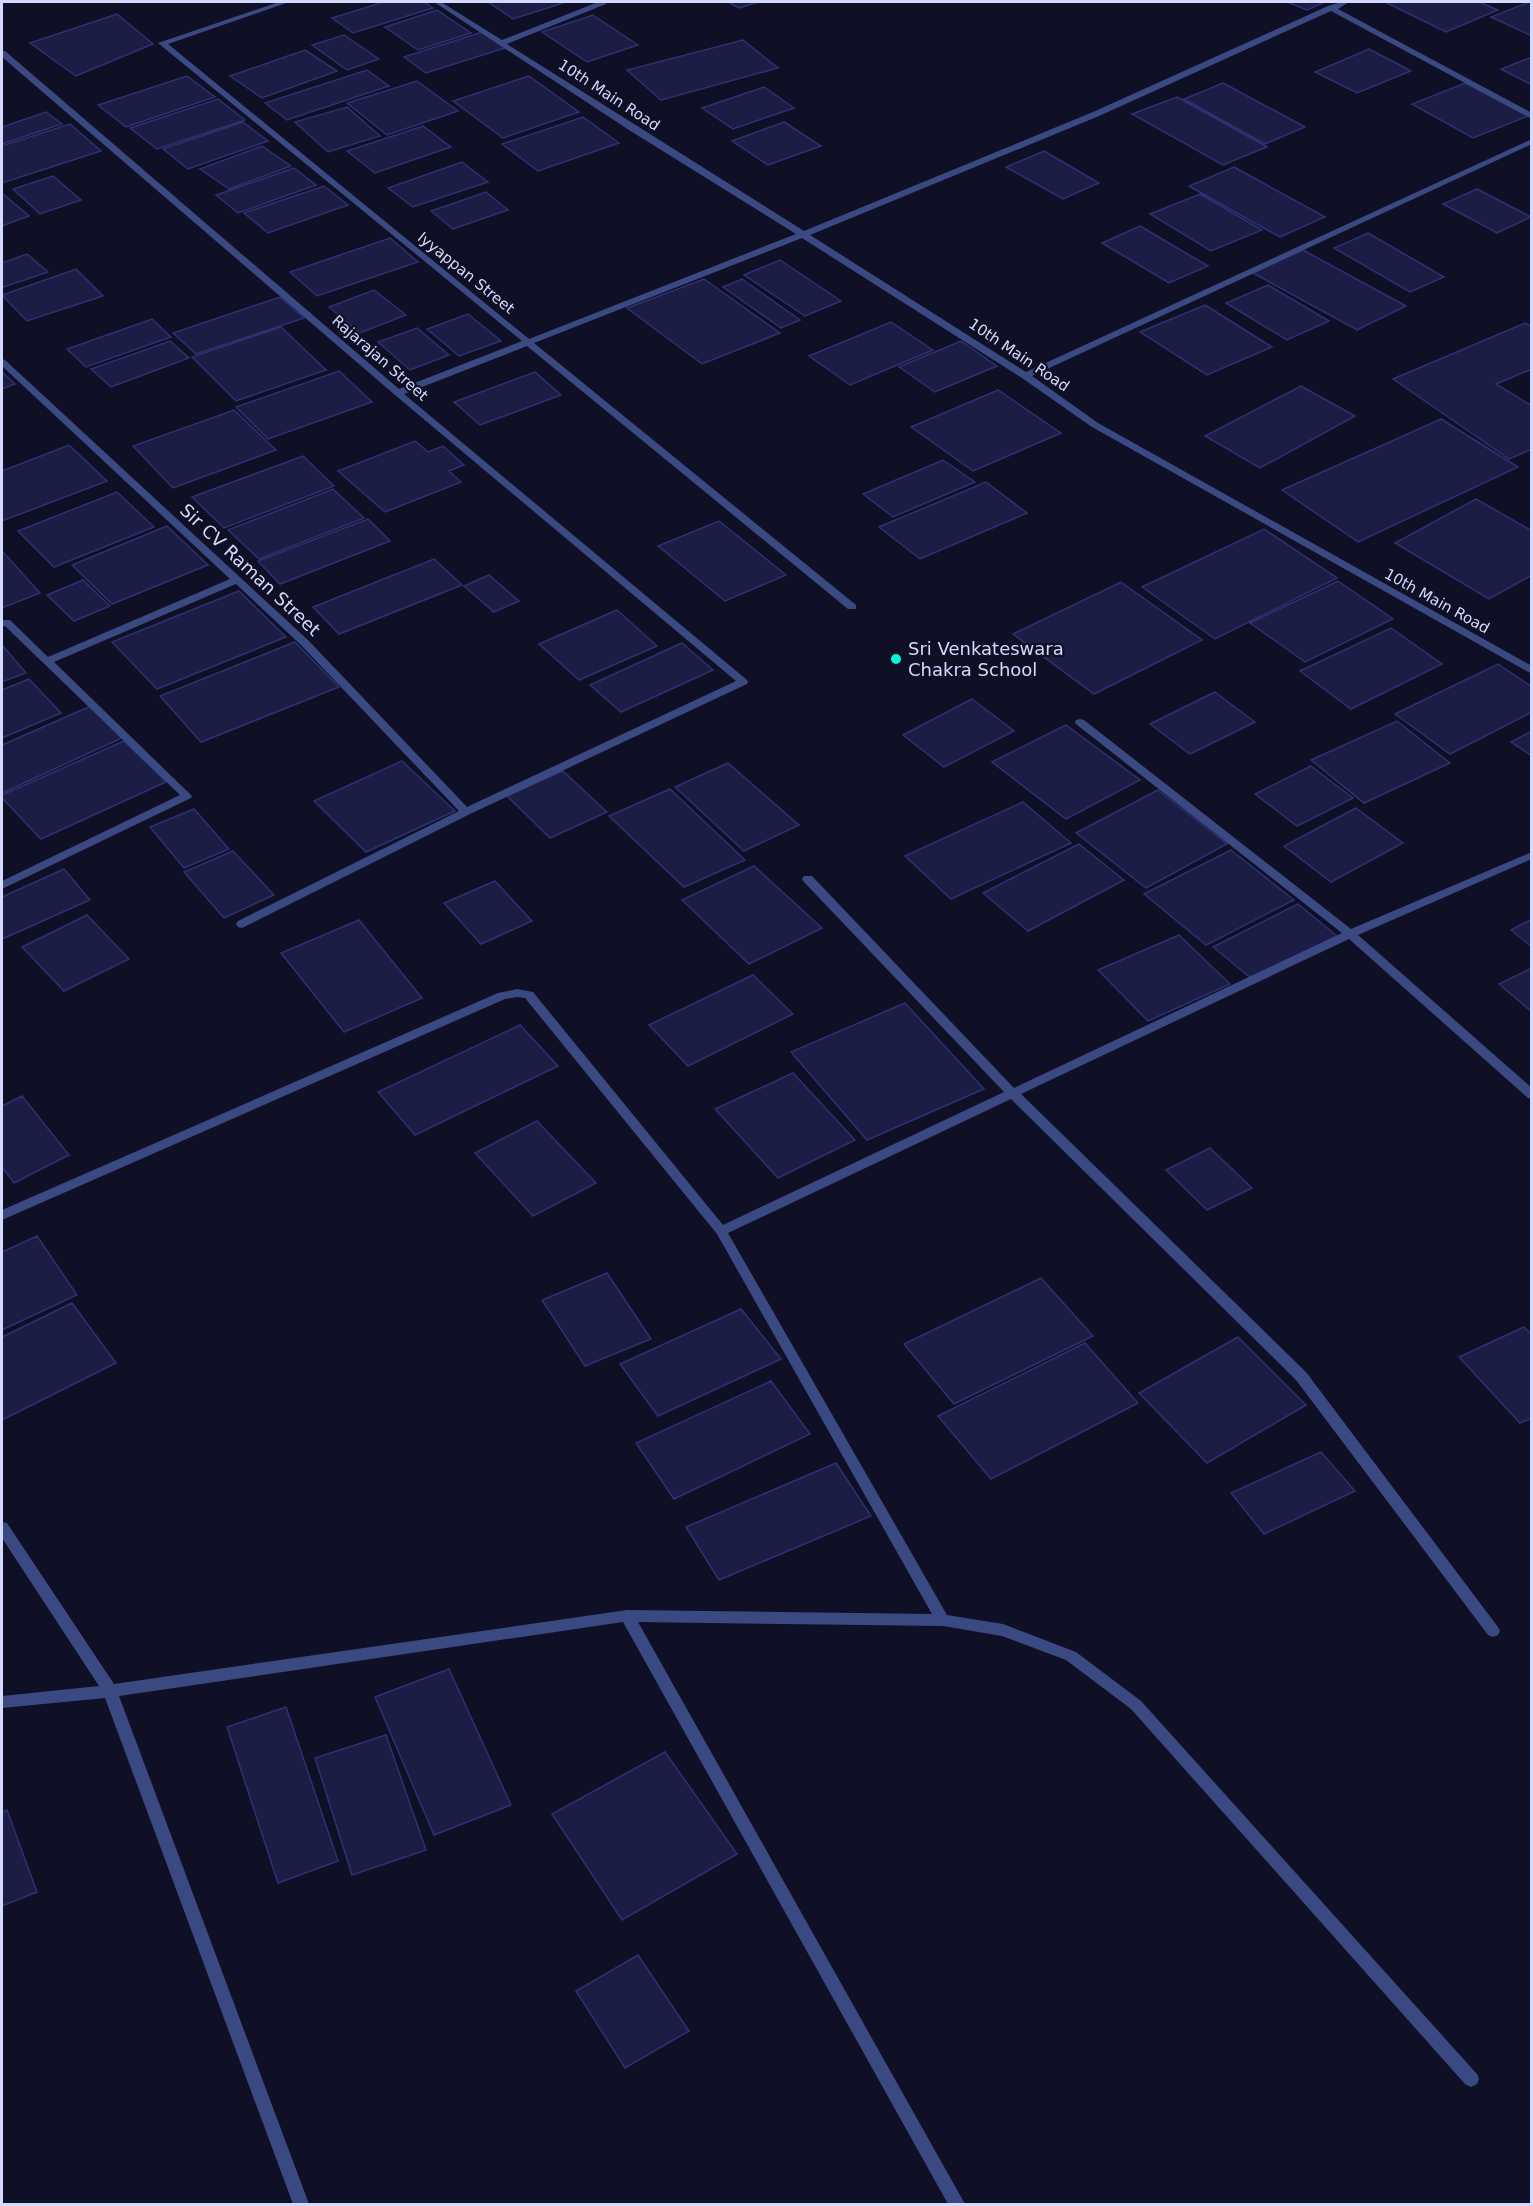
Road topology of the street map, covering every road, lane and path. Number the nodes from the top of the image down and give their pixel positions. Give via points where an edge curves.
1 (285, 2) edge
2 (437, 2) edge
3 (603, 2) edge
4 (1346, 2) edge
5 (1331, 8) junction
6 (502, 43) junction
7 (2, 53) edge
8 (1532, 117) edge
9 (1532, 141) edge
10 (802, 235) junction
11 (530, 342) junction
12 (2, 363) edge
13 (1025, 376) junction
14 (398, 393) junction
15 (237, 580) junction
16 (852, 607) dead end
17 (2, 624) edge
18 (48, 661) junction
19 (1532, 671) edge
20 (1080, 722) dead end
21 (466, 812) junction
22 (1532, 855) edge
23 (808, 879) dead end
24 (2, 885) edge
25 (242, 924) dead end
26 (1350, 934) junction
27 (1012, 1094) junction
28 (1532, 1095) edge
29 (2, 1215) edge
30 (721, 1231) junction
31 (2, 1527) edge
32 (627, 1616) junction
33 (943, 1620) junction
34 (1493, 1631) dead end
35 (110, 1691) junction
36 (2, 1702) edge
37 (1471, 2079) dead end
38 (301, 2205) edge
39 (957, 2205) edge

1 - 11 street, Iyyappan Street via 162,43
2 - 6 street, 10th Main Road
3 - 6 street
4 - 5 street
5 - 8 street
5 - 10 street via 1096,114
6 - 10 street, 10th Main Road
7 - 14 street, Rajarajan Street
9 - 13 street
10 - 11 street
10 - 13 street, 10th Main Road
11 - 14 street
11 - 16 street, Iyyappan Street
12 - 15 street, Sir CV Raman Street
13 - 19 street, 10th Main Road via 1095,425 1165,466
14 - 21 street, Rajarajan Street via 743,682
15 - 18 street
15 - 21 street, Sir CV Raman Street via 305,643
17 - 18 street via 6,622
18 - 24 street via 187,796
20 - 26 street
21 - 25 street
22 - 26 street
23 - 27 street
26 - 27 street
26 - 28 street
27 - 30 street
27 - 34 street via 1301,1376
29 - 30 street via 502,996 517,993 529,995
30 - 33 street
31 - 35 street
32 - 33 street
32 - 35 street
32 - 39 street
33 - 37 street via 1003,1630 1071,1656 1136,1705
35 - 36 street
35 - 38 street

